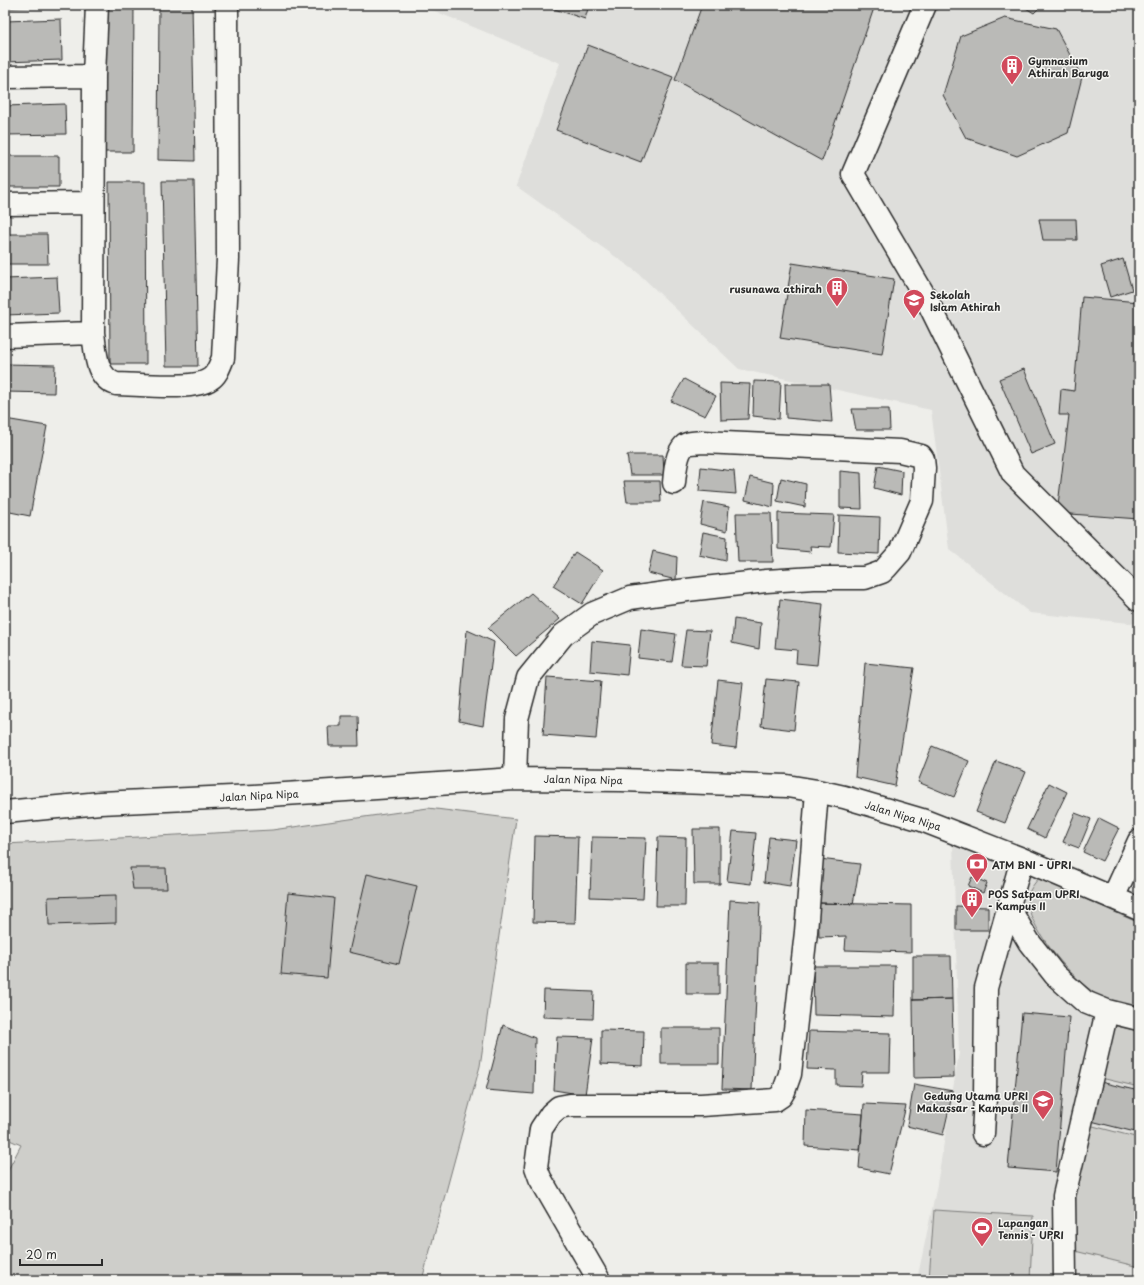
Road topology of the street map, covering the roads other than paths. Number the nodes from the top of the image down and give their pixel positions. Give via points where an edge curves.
1 (97, 5) edge
2 (227, 5) edge
3 (925, 5) edge
4 (94, 76) junction
5 (5, 77) edge
6 (93, 203) junction
7 (5, 204) edge
8 (93, 334) junction
9 (5, 336) edge
10 (674, 483) dead end
11 (1139, 600) edge
12 (515, 779) junction
13 (817, 791) junction
14 (5, 812) edge
15 (1139, 841) edge
16 (1022, 858) junction
17 (1113, 898) junction
18 (1009, 908) junction
19 (1139, 909) edge
20 (1107, 1011) junction
21 (1139, 1019) edge
22 (983, 1134) dead end
23 (599, 1280) edge
24 (1065, 1280) edge

1 - 4 street
2 - 8 street via 228,259 222,358 218,369 206,382 186,386 116,384 103,376 99,369
3 - 11 street via 853,174 927,300 1013,474
4 - 5 street
4 - 6 street
6 - 7 street
6 - 8 street
8 - 9 street
10 - 12 street via 677,460 684,446 702,442 900,451 921,456 924,468 922,501 900,552 882,572 865,578 766,581 630,598 592,614 563,635 528,678 517,719
12 - 13 street, Jalan Nipa Nipa via 757,784
12 - 14 street, Jalan Nipa Nipa via 254,796 100,802
13 - 16 street, Jalan Nipa Nipa via 922,820
13 - 23 street via 806,932 790,1074 781,1096 774,1100 701,1105 570,1105 559,1107 541,1129 536,1167
15 - 17 street
16 - 17 street, Jalan Nipa Nipa
16 - 18 street
17 - 19 street, Jalan Nipa Nipa
18 - 20 street via 1029,942 1055,975 1084,1002
18 - 22 street via 986,988
20 - 21 street
20 - 24 street via 1064,1196

